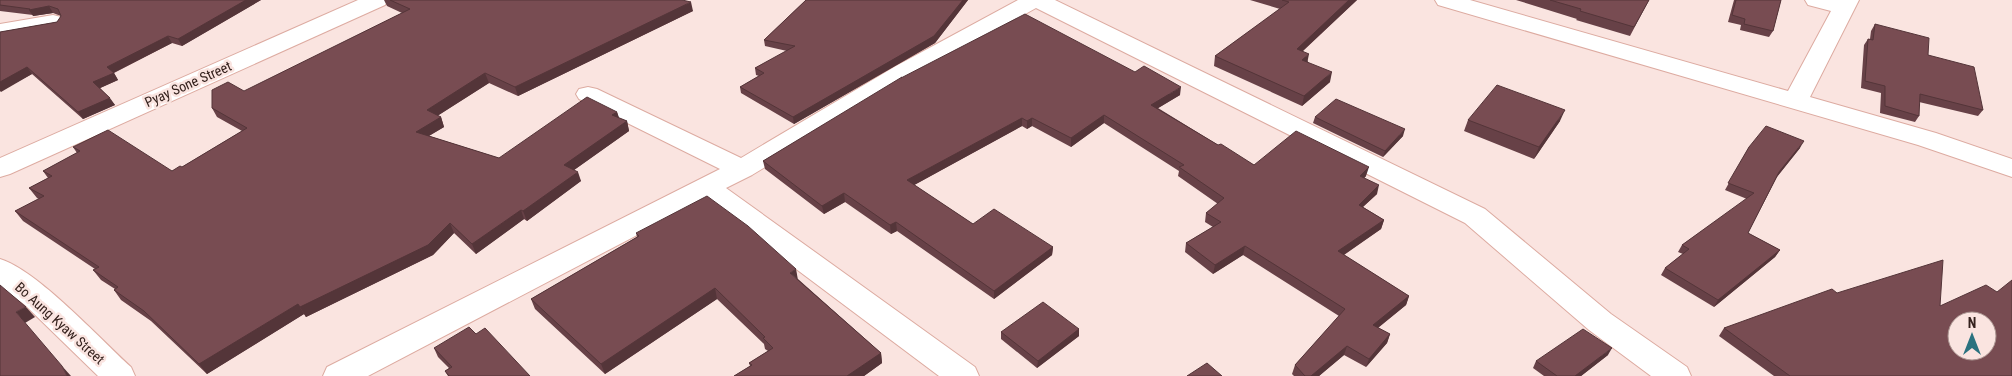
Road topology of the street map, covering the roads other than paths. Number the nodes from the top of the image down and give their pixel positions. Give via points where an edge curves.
1 (377, 0) edge
2 (1034, 0) edge
3 (1038, 0) edge
4 (1446, 0) edge
5 (1816, 0) edge
6 (1846, 4) edge
7 (53, 22) edge
8 (0, 31) edge
9 (588, 94) dead end
10 (1795, 102) junction
11 (0, 168) edge
12 (2012, 168) edge
13 (742, 169) junction
14 (707, 188) junction
15 (0, 270) edge
16 (119, 376) edge
17 (339, 376) edge
18 (963, 376) edge
19 (1675, 376) edge

1 - 11 street, Pyay Sone Street
2 - 13 street via 905,71
3 - 19 street via 1475,216 1600,322
4 - 10 street
5 - 6 street
6 - 10 street
7 - 8 street
9 - 13 street
10 - 12 street via 1927,139
13 - 14 street
14 - 17 street
14 - 18 street
15 - 16 street, Bo Aung Kyaw Street via 36,297

